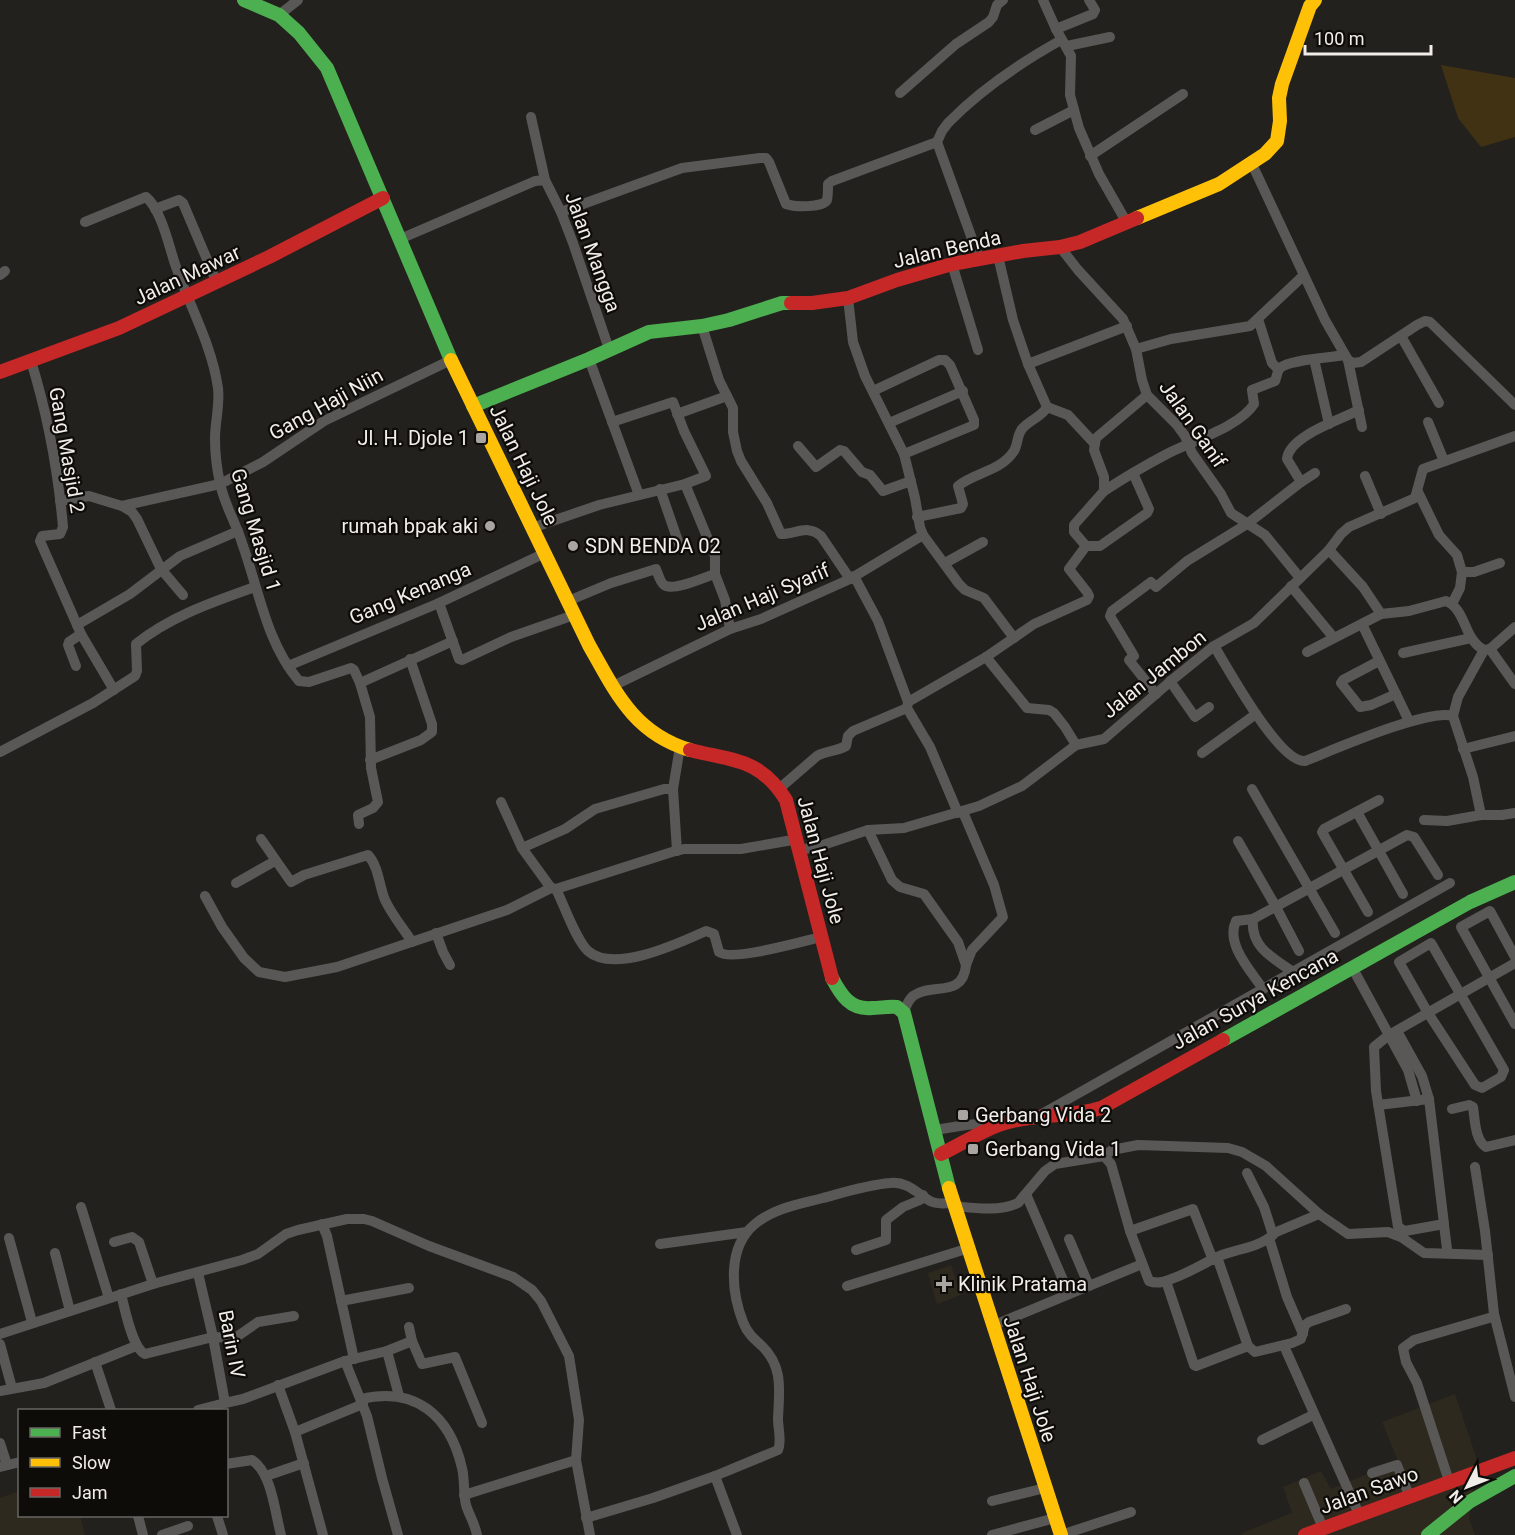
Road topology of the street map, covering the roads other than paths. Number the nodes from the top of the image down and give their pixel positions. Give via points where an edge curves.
1 (244, 0) edge
2 (298, 0) edge
3 (1043, 0) edge
4 (1089, 0) edge
5 (1315, 0) edge
6 (997, 2) edge
7 (279, 15) junction
8 (1056, 29) junction
9 (1110, 37) dead end
10 (1064, 43) junction
11 (900, 93) dead end
12 (1183, 94) dead end
13 (1074, 110) junction
14 (531, 117) dead end
15 (1035, 130) dead end
16 (937, 142) junction
17 (1090, 156) junction
18 (1252, 164) junction
19 (545, 180) junction
20 (383, 198) junction
21 (155, 209) junction
22 (561, 212) junction
23 (85, 222) dead end
24 (1126, 223) junction
25 (400, 238) junction
26 (1060, 247) junction
27 (998, 256) junction
28 (979, 258) junction
29 (952, 264) junction
30 (1303, 276) junction
31 (217, 283) junction
32 (186, 297) junction
33 (848, 298) junction
34 (1258, 319) junction
35 (702, 326) junction
36 (1128, 326) junction
37 (1401, 336) junction
38 (609, 349) junction
39 (1136, 349) junction
40 (978, 350) dead end
41 (1346, 358) junction
42 (589, 359) junction
43 (1314, 359) junction
44 (451, 360) junction
45 (31, 361) junction
46 (1028, 364) junction
47 (1278, 369) junction
48 (0, 372) edge
49 (873, 391) junction
50 (963, 391) junction
51 (1147, 395) junction
52 (727, 396) junction
53 (1439, 403) dead end
54 (1515, 405) edge
55 (473, 406) junction
56 (1047, 407) junction
57 (1359, 410) junction
58 (677, 414) junction
59 (612, 422) junction
60 (1428, 422) dead end
61 (890, 423) junction
62 (1329, 424) junction
63 (1362, 427) dead end
64 (1515, 436) edge
65 (1094, 443) junction
66 (1188, 444) junction
67 (798, 446) dead end
68 (904, 454) junction
69 (1444, 461) junction
70 (1132, 473) junction
71 (1315, 473) dead end
72 (1365, 476) dead end
73 (911, 481) junction
74 (1301, 482) junction
75 (220, 484) junction
76 (685, 484) junction
77 (660, 489) junction
78 (1104, 491) junction
79 (1418, 492) junction
80 (639, 495) junction
81 (60, 501) junction
82 (122, 506) junction
83 (1381, 514) junction
84 (917, 517) junction
85 (1247, 524) junction
86 (532, 528) junction
87 (238, 531) junction
88 (923, 535) junction
89 (983, 542) dead end
90 (679, 544) dead end
91 (1086, 546) junction
92 (1329, 550) junction
93 (545, 553) junction
94 (945, 563) junction
95 (1500, 563) dead end
96 (161, 569) junction
97 (1462, 572) junction
98 (715, 574) junction
99 (852, 577) junction
100 (1300, 578) junction
101 (255, 586) junction
102 (1291, 586) junction
103 (183, 595) dead end
104 (568, 601) junction
105 (439, 603) junction
106 (1452, 604) junction
107 (1382, 614) junction
108 (574, 615) junction
109 (1362, 624) junction
110 (1515, 627) edge
111 (79, 629) junction
112 (730, 629) junction
113 (1014, 638) junction
114 (1334, 638) junction
115 (1471, 638) junction
116 (453, 641) junction
117 (1214, 645) junction
118 (1487, 649) junction
119 (1307, 652) dead end
120 (1403, 654) dead end
121 (986, 657) junction
122 (410, 659) junction
123 (1379, 661) junction
124 (76, 666) dead end
125 (288, 666) junction
126 (1170, 681) junction
127 (360, 683) junction
128 (1515, 684) edge
129 (613, 686) junction
130 (114, 690) junction
131 (1156, 694) junction
132 (1396, 694) junction
133 (908, 705) junction
134 (1209, 707) dead end
135 (1256, 714) junction
136 (1453, 716) junction
137 (1409, 721) junction
138 (1515, 736) edge
139 (1076, 745) junction
140 (680, 747) junction
141 (1463, 749) junction
142 (0, 752) edge
143 (1202, 753) dead end
144 (370, 760) junction
145 (780, 788) junction
146 (673, 789) junction
147 (1252, 789) dead end
148 (1379, 800) dead end
149 (501, 802) dead end
150 (961, 812) junction
151 (1356, 812) junction
152 (1515, 813) edge
153 (1481, 815) junction
154 (1424, 820) dead end
155 (359, 824) dead end
156 (868, 830) junction
157 (261, 839) dead end
158 (1238, 841) dead end
159 (799, 845) junction
160 (522, 848) junction
161 (1378, 850) junction
162 (677, 851) junction
163 (275, 861) junction
164 (1344, 869) junction
165 (1438, 875) dead end
166 (1515, 882) edge
167 (236, 883) dead end
168 (1450, 883) dead end
169 (1310, 888) junction
170 (554, 889) junction
171 (1403, 894) dead end
172 (205, 896) dead end
173 (1276, 907) junction
174 (1368, 912) dead end
175 (1253, 919) junction
176 (436, 933) junction
177 (1335, 933) dead end
178 (821, 937) junction
179 (412, 942) junction
180 (1299, 951) dead end
181 (1515, 957) edge
182 (1515, 963) edge
183 (450, 965) dead end
184 (966, 965) junction
185 (1352, 967) junction
186 (1293, 972) junction
187 (1489, 977) junction
188 (1263, 989) junction
189 (1460, 994) junction
190 (903, 1012) junction
191 (1428, 1013) junction
192 (1515, 1024) edge
193 (1393, 1033) junction
194 (1423, 1100) junction
195 (1378, 1105) junction
196 (1452, 1109) dead end
197 (1040, 1116) junction
198 (1006, 1122) junction
199 (935, 1130) junction
200 (1515, 1140) edge
201 (941, 1154) junction
202 (1104, 1156) junction
203 (1475, 1167) dead end
204 (1247, 1173) dead end
205 (1026, 1194) junction
206 (923, 1195) junction
207 (953, 1204) junction
208 (81, 1207) dead end
209 (1319, 1214) junction
210 (322, 1224) junction
211 (1444, 1225) junction
212 (1130, 1231) junction
213 (747, 1232) junction
214 (1272, 1236) junction
215 (9, 1238) dead end
216 (1069, 1239) dead end
217 (114, 1242) dead end
218 (660, 1244) dead end
219 (966, 1249) junction
220 (1448, 1249) dead end
221 (856, 1250) dead end
222 (55, 1252) dead end
223 (1488, 1255) junction
224 (1215, 1259) junction
225 (1142, 1264) junction
226 (198, 1273) junction
227 (1166, 1281) junction
228 (153, 1284) junction
229 (847, 1286) dead end
230 (1089, 1286) junction
231 (410, 1288) dead end
232 (121, 1294) junction
233 (1069, 1294) junction
234 (109, 1298) junction
235 (341, 1301) junction
236 (1346, 1309) dead end
237 (70, 1311) junction
238 (294, 1316) dead end
239 (1489, 1317) dead end
240 (32, 1322) junction
241 (992, 1326) junction
242 (408, 1327) dead end
243 (0, 1334) edge
244 (1303, 1335) junction
245 (213, 1337) junction
246 (412, 1341) junction
247 (0, 1344) edge
248 (136, 1346) junction
249 (1248, 1346) junction
250 (1284, 1346) junction
251 (387, 1352) junction
252 (350, 1360) junction
253 (95, 1362) junction
254 (278, 1385) junction
255 (12, 1388) junction
256 (0, 1391) edge
257 (399, 1395) junction
258 (1515, 1397) edge
259 (362, 1401) junction
260 (225, 1403) junction
261 (111, 1409) edge
262 (202, 1409) edge
263 (1313, 1415) junction
264 (482, 1423) dead end
265 (295, 1432) junction
266 (1262, 1440) dead end
267 (0, 1443) edge
268 (1515, 1458) edge
269 (576, 1460) junction
270 (304, 1463) junction
271 (228, 1464) edge
272 (4, 1466) edge
273 (1372, 1473) dead end
274 (266, 1476) junction
275 (715, 1476) junction
276 (1514, 1479) edge
277 (1449, 1481) junction
278 (1304, 1483) dead end
279 (1045, 1488) junction
280 (464, 1495) junction
281 (1409, 1496) junction
282 (992, 1502) dead end
283 (1131, 1512) dead end
284 (1359, 1514) junction
285 (138, 1517) edge
286 (218, 1517) edge
287 (586, 1518) junction
288 (1055, 1518) junction
289 (188, 1526) dead end
290 (1323, 1528) junction
291 (143, 1535) edge
292 (162, 1535) edge
293 (223, 1535) edge
294 (281, 1535) edge
295 (323, 1535) edge
296 (398, 1535) edge
297 (477, 1535) edge
298 (590, 1535) edge
299 (737, 1535) edge
300 (992, 1535) edge
301 (1061, 1535) edge
302 (1305, 1535) edge
303 (1428, 1535) edge

1 - 7 street, Jalan Haji Jole
2 - 7 street
3 - 8 street
4 - 8 street via 1095,10 1093,14
5 - 18 street, Jalan Benda via 1282,84 1277,141
6 - 11 street via 989,22 956,44
7 - 20 street, Jalan Haji Jole via 327,68
8 - 10 street
9 - 10 street
10 - 13 street via 1071,56 1070,94
10 - 16 street via 1021,63 994,82 948,123
12 - 17 street
13 - 15 street
13 - 17 street
14 - 19 street
16 - 22 street via 832,181 828,184 827,200 818,205 786,204 769,162 760,158 682,168
16 - 28 street
17 - 24 street
18 - 24 street, Jalan Benda via 1219,184
18 - 30 street
19 - 22 street, Jalan Mangga
19 - 25 street, Jalan Mangga
20 - 25 street, Jalan Haji Jole
20 - 31 street, Jalan Mawar
21 - 23 street via 146,197
21 - 31 street via 179,200 183,203
21 - 32 street, Gang Masjid 1
22 - 38 street, Jalan Mangga
24 - 26 street, Jalan Benda
25 - 44 street, Jalan Haji Jole
26 - 27 street, Jalan Benda
26 - 36 street, Jalan Ganif
27 - 28 street, Jalan Benda
27 - 46 street
28 - 29 street, Jalan Benda
29 - 33 street, Jalan Benda
29 - 40 street
30 - 34 street
30 - 41 street
31 - 32 street, Jalan Mawar
32 - 45 street, Jalan Mawar via 119,328
32 - 75 street, Gang Masjid 1 via 202,332 218,388 215,438
33 - 35 street, Jalan Benda via 782,303
33 - 49 street via 853,342
34 - 39 street via 1250,326
34 - 47 street via 1272,363
35 - 38 street, Jalan Benda via 649,332
35 - 52 street
36 - 39 street, Jalan Ganif
36 - 46 street
37 - 41 street via 1361,362 1353,363
37 - 53 street
37 - 54 street via 1425,321 1430,322
38 - 42 street, Jalan Benda
39 - 51 street, Jalan Ganif
41 - 43 street
41 - 57 street
42 - 55 street, Jalan Benda
42 - 59 street
43 - 47 street
43 - 62 street
44 - 55 street, Jalan Haji Jole
44 - 75 street, Gang Haji Niin via 324,421 263,462
45 - 48 street, Jalan Mawar
45 - 81 street, Gang Masjid 2 via 51,436
46 - 56 street
47 - 66 street via 1275,381 1252,390 1252,408 1213,434
49 - 50 street via 945,360
49 - 61 street
50 - 61 street
50 - 68 street via 974,424
51 - 65 street
51 - 66 street, Jalan Ganif via 1177,425
52 - 58 street
52 - 99 street via 733,408 737,451 777,529 781,534 801,529 815,532
55 - 86 street, Jalan Haji Jole
56 - 65 street via 1068,415
56 - 84 street via 1019,432 1015,450 1008,458 958,486 961,508
57 - 62 street
57 - 63 street
58 - 59 street via 672,402
58 - 76 street via 706,474
59 - 80 street
60 - 69 street
61 - 68 street
62 - 74 street via 1309,432 1287,454
64 - 69 street
65 - 78 street
66 - 70 street
66 - 85 street, Jalan Ganif via 1231,513
67 - 73 street via 816,467 844,451 883,490
68 - 73 street
69 - 79 street via 1423,469
70 - 78 street
70 - 91 street via 1149,509 1147,513 1100,546
71 - 74 street
72 - 83 street
73 - 84 street
74 - 85 street
75 - 82 street, Gang Haji Niin
75 - 87 street, Gang Masjid 1
76 - 77 street
76 - 98 street via 715,555
77 - 80 street
77 - 90 street
78 - 91 street via 1074,525 1074,532
79 - 83 street, Jalan Jambon via 1415,498
79 - 97 street via 1435,529 1457,555
80 - 86 street
81 - 82 street via 89,496
81 - 111 street, Gang Masjid 2 via 63,531 42,536 40,541
82 - 96 street via 137,519
83 - 92 street, Jalan Jambon via 1349,527
84 - 88 street
85 - 100 street, Jalan Ganif via 1264,535
85 - 131 street via 1187,561 1156,587 1151,582 1112,611 1110,616 1134,656 1130,660
86 - 93 street, Jalan Haji Jole
87 - 96 street via 180,556
87 - 101 street, Gang Masjid 1
88 - 94 street
88 - 99 street, Jalan Haji Syarif
89 - 94 street
91 - 113 street via 1069,569 1087,592 1087,600 1049,616
92 - 100 street, Jalan Jambon
92 - 107 street
93 - 104 street, Jalan Haji Jole
93 - 105 street, Gang Kenanga
94 - 113 street via 965,590 984,598
95 - 97 street
96 - 103 street
96 - 111 street
97 - 106 street
98 - 104 street via 668,587 656,569
98 - 112 street
99 - 112 street, Jalan Haji Syarif
99 - 133 street via 878,621
100 - 102 street, Jalan Jambon
101 - 125 street, Gang Masjid 1 via 266,621
101 - 130 street via 199,606 138,643 136,674
102 - 114 street
102 - 117 street, Jalan Jambon via 1254,623
104 - 108 street, Jalan Haji Jole
105 - 116 street
105 - 125 street, Gang Kenanga
106 - 107 street via 1446,601
106 - 115 street via 1460,612
107 - 109 street
108 - 116 street via 511,637 462,660
108 - 129 street, Jalan Haji Jole
109 - 114 street
109 - 123 street
110 - 118 street
111 - 124 street via 68,645
111 - 130 street, Gang Masjid 2
112 - 129 street, Jalan Haji Syarif
113 - 121 street
114 - 119 street
115 - 118 street
115 - 120 street
116 - 122 street
117 - 126 street, Jalan Jambon
117 - 135 street
118 - 128 street
118 - 136 street via 1458,697
121 - 133 street
121 - 139 street via 1027,708 1048,710 1058,717
122 - 127 street
122 - 144 street via 431,718 432,732
123 - 132 street
123 - 132 street via 1341,683 1360,707
125 - 127 street via 304,683 351,668
126 - 131 street, Jalan Jambon
126 - 134 street via 1195,717
127 - 144 street via 370,717
129 - 140 street, Jalan Haji Jole via 645,727
130 - 142 street
131 - 139 street, Jalan Jambon via 1104,739
132 - 137 street
133 - 145 street via 853,731 846,746 821,753
133 - 150 street
135 - 137 street via 1285,752 1299,762
135 - 143 street
136 - 137 street via 1440,714
136 - 141 street
138 - 141 street
139 - 150 street, Jalan Jambon via 1022,786
140 - 145 street, Jalan Haji Jole via 748,764
140 - 146 street
141 - 153 street
144 - 155 street via 378,802 358,815
145 - 159 street, Jalan Haji Jole
146 - 160 street via 595,808 565,829
146 - 162 street
147 - 169 street
148 - 151 street
149 - 160 street
150 - 156 street, Jalan Jambon via 904,828
150 - 184 street via 994,885 1003,917 972,950
151 - 161 street
151 - 164 street via 1322,832
152 - 153 street
153 - 154 street via 1447,821
156 - 159 street, Jalan Jambon via 820,846
156 - 184 street via 892,880 900,887 924,894 958,942
157 - 163 street
158 - 173 street
159 - 162 street, Jalan Jambon
159 - 178 street, Jalan Haji Jole
160 - 170 street
161 - 164 street
161 - 165 street via 1411,835
161 - 171 street
162 - 170 street, Jalan Jambon
163 - 167 street
163 - 179 street via 291,882 304,874 368,855 385,899
164 - 169 street
164 - 174 street
166 - 185 street, Jalan Surya Kencana via 1470,902
168 - 186 street
169 - 173 street
169 - 177 street
170 - 176 street, Jalan Jambon via 507,910
170 - 178 street via 582,945 602,958 614,960 648,953 706,932 714,934 719,952 728,956
172 - 179 street, Jalan Jambon via 244,958 267,975 285,977 337,968
173 - 175 street
173 - 180 street
175 - 186 street via 1256,942
175 - 188 street via 1236,921 1234,938 1238,952
176 - 179 street, Jalan Jambon
176 - 183 street
178 - 190 street, Jalan Haji Jole via 835,984 846,1002 861,1008 894,1006
181 - 187 street via 1490,911 1461,927
182 - 187 street
184 - 190 street via 960,982 915,994
185 - 193 street
185 - 197 street, Jalan Surya Kencana via 1101,1108 1080,1114
186 - 188 street
187 - 189 street
187 - 192 street
188 - 197 street
189 - 191 street
189 - 191 street via 1431,943 1399,962
189 - 191 street via 1504,1070 1501,1077 1478,1088
190 - 199 street, Jalan Haji Jole
191 - 193 street
193 - 194 street
193 - 195 street via 1374,1047
194 - 195 street
194 - 211 street
195 - 211 street via 1398,1227 1405,1231
196 - 200 street via 1473,1107 1482,1146
197 - 198 street, Jalan Surya Kencana
198 - 199 street, Jalan Surya Kencana
198 - 201 street, Jalan Surya Kencana
199 - 201 street, Jalan Haji Jole
201 - 207 street, Jalan Haji Jole
202 - 205 street via 1050,1166
202 - 209 street via 1112,1150 1138,1145 1228,1148 1266,1166
202 - 212 street via 1111,1164
203 - 223 street
204 - 214 street
205 - 207 street via 1011,1206 990,1209
205 - 233 street
206 - 207 street via 940,1204
206 - 213 street via 892,1182 873,1185 782,1209
206 - 221 street via 886,1220 886,1240
207 - 219 street, Jalan Haji Jole
208 - 234 street
209 - 214 street
209 - 223 street via 1348,1234 1388,1232 1424,1253
210 - 226 street via 286,1234 258,1254
210 - 235 street
210 - 269 street via 372,1221 513,1277 532,1290 569,1356 579,1420
211 - 220 street
212 - 224 street via 1193,1209
212 - 225 street
213 - 218 street
213 - 275 street via 735,1261 734,1290 743,1323 770,1356 779,1375 780,1446 772,1454
214 - 224 street
214 - 244 street via 1287,1297
215 - 240 street
216 - 230 street
217 - 228 street via 132,1237 139,1242
219 - 229 street
219 - 241 street, Jalan Haji Jole
222 - 237 street
223 - 258 street via 1494,1314
224 - 227 street
224 - 249 street
225 - 227 street via 1149,1281
225 - 230 street
226 - 228 street
226 - 245 street, Barin IV
227 - 249 street via 1195,1366
228 - 232 street
230 - 233 street
231 - 235 street
232 - 234 street
232 - 248 street
233 - 241 street
234 - 237 street
235 - 252 street
236 - 244 street via 1309,1322
237 - 240 street
238 - 245 street via 258,1322 235,1338
239 - 277 street via 1414,1340 1403,1348
240 - 243 street
241 - 279 street, Jalan Haji Jole
242 - 246 street
244 - 250 street
245 - 248 street via 148,1354
245 - 260 street, Barin IV
246 - 251 street, Barin IV
246 - 264 street via 422,1364 455,1357
247 - 255 street
248 - 253 street
249 - 250 street via 1258,1352
250 - 263 street
251 - 252 street, Barin IV
251 - 257 street
252 - 254 street, Barin IV
252 - 259 street
253 - 255 street via 44,1383
253 - 261 street
254 - 260 street, Barin IV
254 - 265 street
255 - 256 street
257 - 259 street
257 - 280 street via 443,1423 460,1462
259 - 265 street
259 - 296 street
260 - 262 street
263 - 266 street
263 - 284 street
265 - 270 street
267 - 272 street
268 - 277 street, Jalan Sawo
269 - 280 street
269 - 287 street
270 - 274 street
270 - 295 street
271 - 274 street via 252,1460
273 - 281 street via 1396,1465
274 - 294 street
275 - 287 street
275 - 299 street
276 - 303 street via 1492,1488
277 - 281 street, Jalan Sawo
278 - 290 street
279 - 282 street
279 - 288 street, Jalan Haji Jole
280 - 297 street
281 - 284 street, Jalan Sawo
283 - 301 street
284 - 290 street, Jalan Sawo
285 - 291 street
286 - 293 street
287 - 298 street
288 - 300 street
288 - 301 street, Jalan Haji Jole
289 - 292 street
290 - 302 street, Jalan Sawo

